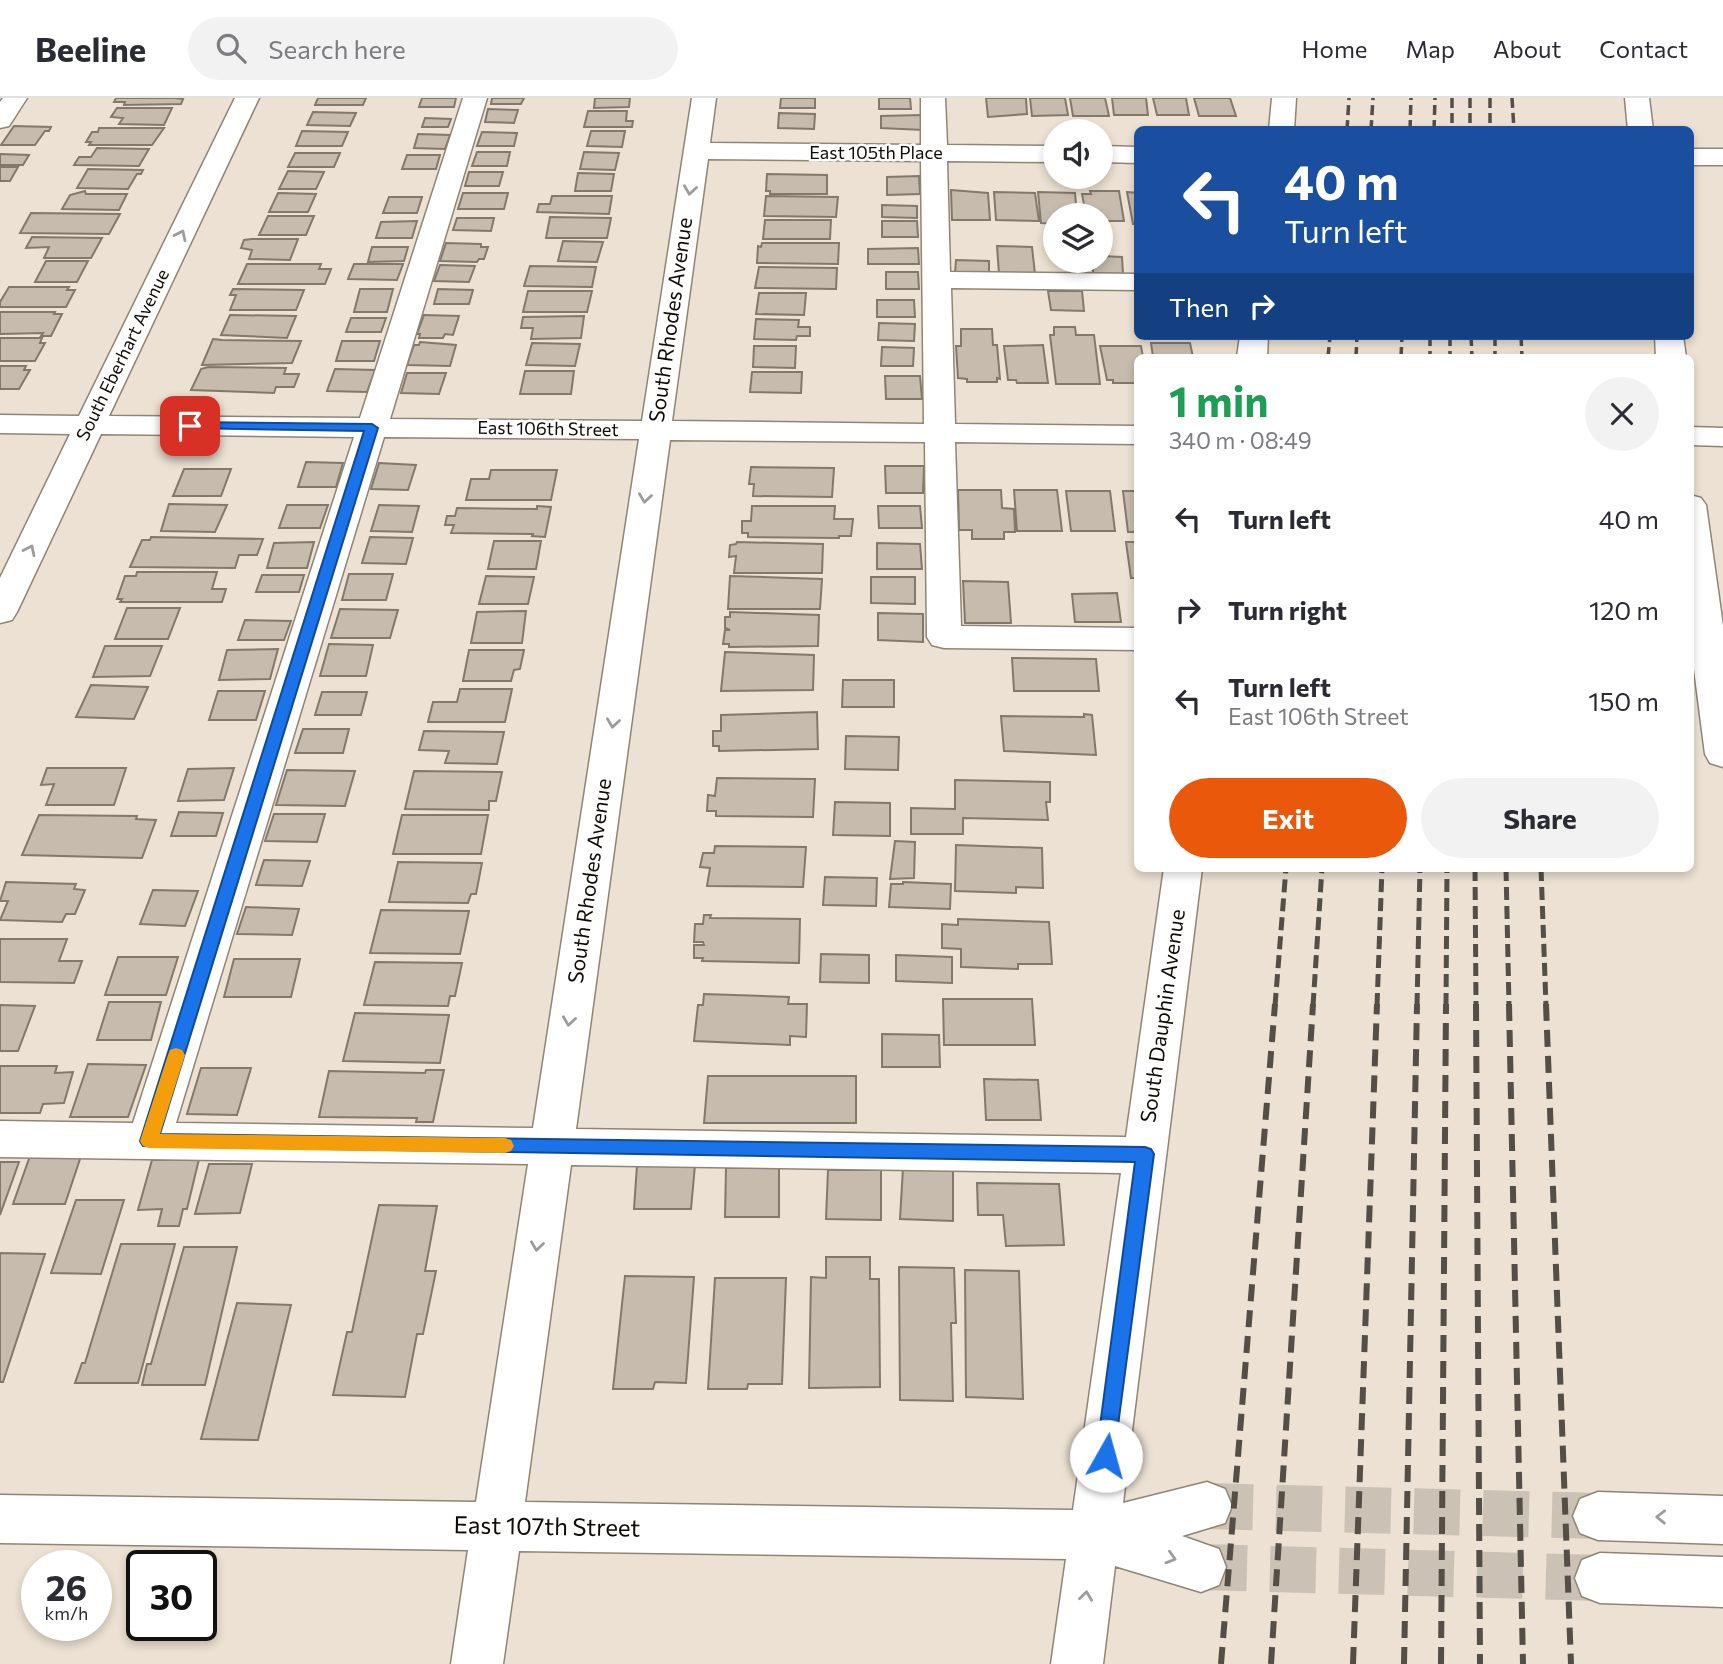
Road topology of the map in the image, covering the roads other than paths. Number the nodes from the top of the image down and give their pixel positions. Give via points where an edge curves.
1 (15, 98) edge
2 (247, 98) edge
3 (475, 98) edge
4 (704, 98) edge
5 (933, 98) edge
6 (1284, 98) edge
7 (1637, 98) edge
8 (0, 121) edge
9 (1281, 126) edge
10 (1640, 126) edge
11 (696, 151) junction
12 (934, 153) junction
13 (1043, 154) edge
14 (1113, 154) edge
15 (1134, 155) edge
16 (1694, 157) edge
17 (1723, 157) edge
18 (936, 280) junction
19 (1134, 282) edge
20 (0, 424) edge
21 (90, 425) junction
22 (372, 428) junction
23 (655, 430) junction
24 (939, 433) junction
25 (1134, 435) edge
26 (1694, 436) edge
27 (1723, 437) edge
28 (1694, 535) edge
29 (0, 612) edge
30 (1134, 639) edge
31 (1723, 754) edge
32 (1182, 872) edge
33 (0, 1139) edge
34 (149, 1141) junction
35 (551, 1146) junction
36 (1145, 1154) junction
37 (1207, 1506) tunnel mouth
38 (1598, 1516) tunnel mouth
39 (0, 1519) edge
40 (1723, 1520) edge
41 (496, 1527) junction
42 (1094, 1535) junction
43 (1200, 1567) tunnel mouth
44 (1600, 1578) tunnel mouth
45 (1723, 1582) edge
46 (477, 1664) edge
47 (1077, 1664) edge

1 - 8 street
21 -> 2 street, South Eberhart Avenue
3 - 22 street
4 - 11 street, South Rhodes Avenue
5 - 12 street
6 - 9 street
7 - 10 street
11 - 12 street, East 105th Place
11 -> 23 street, South Rhodes Avenue
12 - 13 street, East 105th Place
12 - 18 street
14 - 15 street
16 - 17 street
18 - 19 street
18 - 24 street
20 - 21 street, East 106th Street
21 - 22 street, East 106th Street
29 -> 21 street, South Eberhart Avenue
22 - 23 street, East 106th Street
22 - 34 street
23 - 24 street, East 106th Street
23 -> 35 street, South Rhodes Avenue
24 - 25 street, East 106th Street
24 - 30 street via 944,637
26 - 27 street
28 - 31 street
32 - 36 street, South Dauphin Avenue
33 - 34 street
34 - 35 street
35 - 36 street
35 -> 41 street, South Rhodes Avenue
36 - 42 street, South Dauphin Avenue
37 - 42 street, East 107th Street
40 -> 38 street
39 - 41 street, East 107th Street
41 - 42 street, East 107th Street
41 - 46 street, South Rhodes Avenue
42 -> 43 street, East 107th Street
47 -> 42 street, South Dauphin Avenue
44 - 45 street

